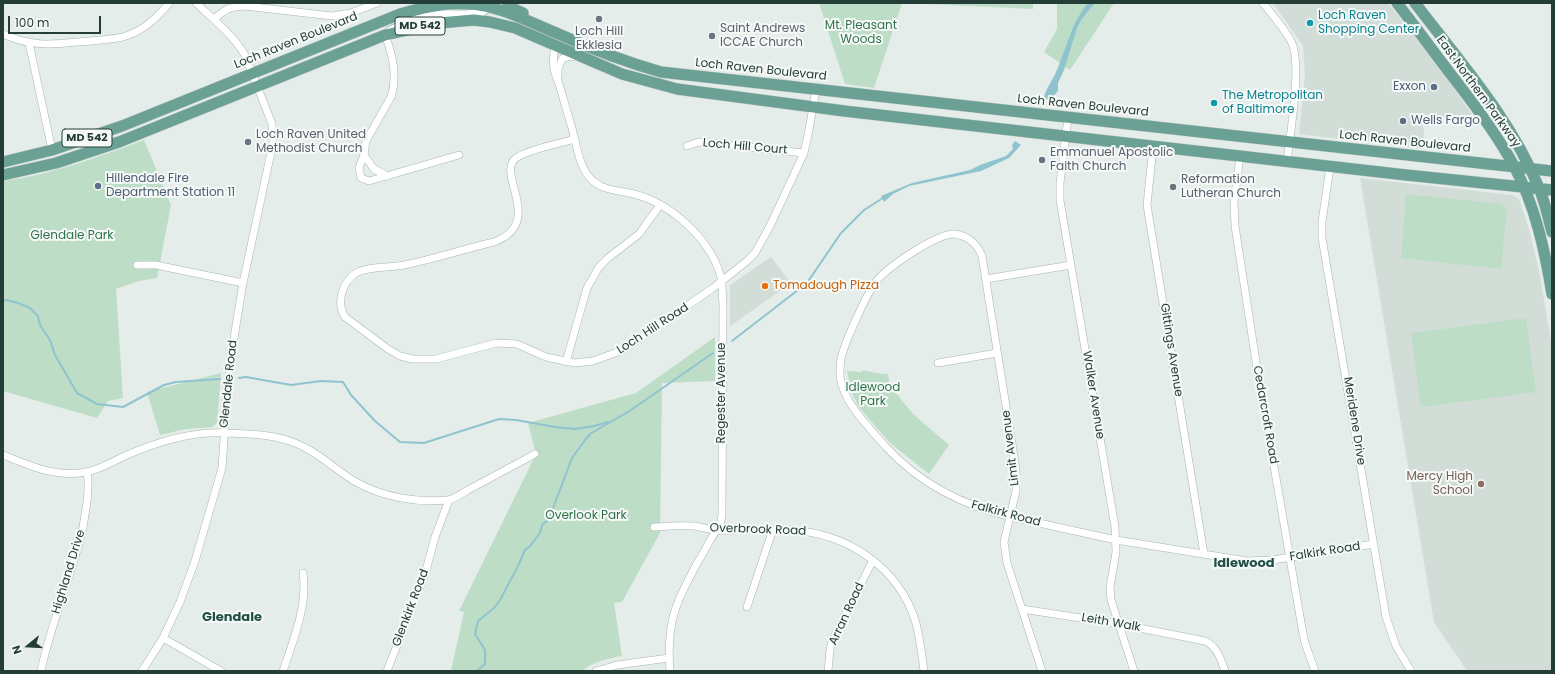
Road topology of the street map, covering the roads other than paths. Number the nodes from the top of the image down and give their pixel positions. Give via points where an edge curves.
1 (169, 3) edge
2 (196, 3) edge
3 (377, 3) edge
4 (440, 3) edge
5 (508, 3) edge
6 (1263, 3) edge
7 (1397, 3) edge
8 (1415, 3) edge
9 (489, 5) edge
10 (428, 7) junction
11 (214, 19) junction
12 (3, 34) edge
13 (385, 35) junction
14 (556, 39) junction
15 (29, 43) junction
16 (585, 59) junction
17 (253, 73) junction
18 (558, 81) junction
19 (768, 84) junction
20 (258, 86) junction
21 (816, 89) junction
22 (770, 102) junction
23 (813, 107) junction
24 (1068, 117) junction
25 (122, 126) junction
26 (1065, 136) junction
27 (575, 139) junction
28 (119, 142) junction
29 (1289, 142) junction
30 (687, 146) dead end
31 (1153, 146) junction
32 (52, 150) junction
33 (804, 152) junction
34 (364, 155) junction
35 (459, 155) dead end
36 (1240, 156) junction
37 (3, 162) edge
38 (1286, 162) junction
39 (56, 163) junction
40 (1330, 167) junction
41 (1514, 167) junction
42 (1530, 169) junction
43 (1552, 171) edge
44 (3, 175) edge
45 (388, 176) junction
46 (1524, 188) junction
47 (1540, 190) junction
48 (1552, 190) edge
49 (660, 204) junction
50 (1552, 232) edge
51 (954, 234) joint
52 (137, 265) dead end
53 (1071, 265) junction
54 (986, 280) junction
55 (720, 282) junction
56 (243, 283) junction
57 (1552, 294) edge
58 (997, 353) junction
59 (566, 362) junction
60 (938, 363) dead end
61 (225, 433) junction
62 (535, 454) dead end
63 (4, 457) edge
64 (86, 472) junction
65 (449, 500) junction
66 (1010, 517) junction
67 (654, 527) dead end
68 (773, 529) junction
69 (716, 530) junction
70 (1116, 540) junction
71 (1374, 544) junction
72 (1204, 554) junction
73 (1289, 558) junction
74 (874, 560) junction
75 (303, 573) dead end
76 (748, 607) dead end
77 (1022, 609) junction
78 (1118, 624) junction
79 (163, 638) junction
80 (669, 658) junction
81 (42, 671) edge
82 (142, 671) edge
83 (221, 671) edge
84 (283, 671) edge
85 (387, 671) edge
86 (596, 671) edge
87 (670, 671) edge
88 (828, 671) edge
89 (924, 671) edge
90 (1042, 671) edge
91 (1134, 671) edge
92 (1225, 671) edge
93 (1315, 671) edge
94 (1411, 671) edge

1 - 15 street via 147,26 123,37 48,45
2 - 11 street, Glendale Road
3 - 11 street via 332,16 232,6
4 - 10 main road
5 - 14 main road via 514,9 541,21
6 - 29 street via 1288,36 1295,52
7 - 41 main road, East Northern Parkway via 1493,132
8 - 42 main road, East Northern Parkway via 1491,102 1508,127
9 - 10 main road, Loch Raven Boulevard / MD 542 via 459,3
9 - 13 street via 475,15 439,15 410,21
9 - 14 main road, Loch Raven Boulevard / MD 542 via 508,12
10 - 17 main road, Loch Raven Boulevard / MD 542 via 384,20
11 - 17 street, Glendale Road via 241,47
12 - 15 street
13 - 14 main road, Loch Raven Boulevard / MD 542 via 432,24 474,20
13 - 20 main road, Loch Raven Boulevard / MD 542
13 - 34 street via 392,52 394,89 366,141
14 - 16 main road, Loch Raven Boulevard / MD 542
14 - 18 street, Regester Avenue via 553,68
14 - 19 main road, Loch Raven Boulevard via 615,66 628,63 661,72
15 - 32 street
16 - 18 street, Regester Avenue via 569,56 562,59 558,69
16 - 22 main road, Loch Raven Boulevard / MD 542 via 622,74 677,89
17 - 20 street, Glendale Road
17 - 25 main road, Loch Raven Boulevard / MD 542
18 - 27 street, Regester Avenue
19 - 21 main road, Loch Raven Boulevard
19 - 22 main road via 764,91
20 - 28 main road, Loch Raven Boulevard / MD 542
20 - 56 street, Glendale Road via 272,124 273,138
21 - 23 street, Loch Hill Road
21 - 24 main road, Loch Raven Boulevard
22 - 23 main road, Loch Raven Boulevard / MD 542
23 - 26 main road, Loch Raven Boulevard / MD 542
23 - 33 street, Loch Hill Road
24 - 26 street, Walker Avenue
24 - 29 main road, Loch Raven Boulevard
25 - 28 main road
25 - 32 main road, Loch Raven Boulevard / MD 542
26 - 31 main road, Loch Raven Boulevard
26 - 53 street, Walker Avenue via 1060,193
27 - 49 street, Regester Avenue via 585,171 596,184
27 - 59 street, Loch Hill Road via 527,153 513,161 510,170 518,200 518,216 504,237 494,242 410,263 360,271 345,284 340,304 342,313 352,322 388,350 408,358 436,359 490,344 504,343 517,344 546,357
28 - 39 main road, Loch Raven Boulevard / MD 542
29 - 38 street
29 - 41 main road, Loch Raven Boulevard
30 - 33 street, Loch Hill Court via 699,142
31 - 36 main road, Loch Raven Boulevard
31 - 72 street, Gittings Avenue via 1147,205
32 - 37 main road, Loch Raven Boulevard / MD 542
32 - 39 main road
33 - 55 street, Loch Hill Road via 760,245 751,258
34 - 45 street via 374,169
34 - 45 street via 358,171 361,178 369,181
35 - 45 street
36 - 38 main road, Loch Raven Boulevard
36 - 73 street, Cedarcroft Road via 1234,202 1236,226
38 - 40 main road, Loch Raven Boulevard
39 - 44 main road, Loch Raven Boulevard / MD 542
40 - 46 main road, Loch Raven Boulevard
40 - 71 street, Meridene Drive via 1322,238
41 - 42 main road, Loch Raven Boulevard
41 - 46 main road, East Northern Parkway
42 - 43 main road, Loch Raven Boulevard
42 - 47 main road, East Northern Parkway
46 - 47 main road, Loch Raven Boulevard
46 - 57 main road, East Northern Parkway via 1544,250
47 - 48 main road, Loch Raven Boulevard
47 - 50 main road, East Northern Parkway
49 - 55 street, Regester Avenue via 692,228 716,264
49 - 59 street via 639,234 599,267 587,288
51 - 54 street, Limit Avenue via 969,239 979,249
51 - 66 street, Falkirk Road via 918,249 878,278 845,348 841,359 840,376 852,406 888,449 909,468 950,496 989,512
52 - 56 street via 156,265
53 - 54 street
53 - 70 street, Walker Avenue
54 - 58 street, Limit Avenue
55 - 59 street, Loch Hill Road via 623,350 594,361
55 - 69 street, Regester Avenue via 723,304 722,504 720,526
56 - 61 street, Glendale Road via 232,350
58 - 60 street
58 - 66 street, Limit Avenue via 1016,469 1016,491
61 - 64 street via 203,434 162,442
61 - 65 street via 283,438 308,449 356,482 386,494 421,500
61 - 79 street, Glendale Road via 220,479 191,573
62 - 65 street
63 - 64 street via 55,473
64 - 81 street, Highland Drive via 89,483 88,501 80,538 70,577 53,625
65 - 85 street, Glenkirk Road via 435,537 426,574
66 - 70 street, Falkirk Road
66 - 77 street, Limit Avenue via 1004,542 1005,550
67 - 69 street, Overbrook Road via 695,526
68 - 69 street, Overbrook Road
68 - 74 street, Overbrook Road via 823,535 850,546
68 - 76 street
69 - 80 street, Regester Avenue via 682,590 675,608 669,639
70 - 72 street, Falkirk Road
70 - 78 street, Walker Avenue via 1110,587
71 - 73 street, Falkirk Road
71 - 94 street, Meridene Drive via 1386,617 1396,646
72 - 73 street, Falkirk Road via 1247,561
73 - 93 street, Cedarcroft Road via 1305,643
74 - 88 street, Arran Road via 832,641
74 - 89 street, Overbrook Road via 892,577 907,603 915,622
75 - 84 street via 302,607
77 - 78 street, Leith Walk
77 - 90 street, Limit Avenue
78 - 91 street, Walker Avenue
78 - 92 street, Leith Walk via 1208,642 1215,649
79 - 82 street, Glendale Road
79 - 83 street
80 - 86 street via 617,665
80 - 87 street, Regester Avenue

